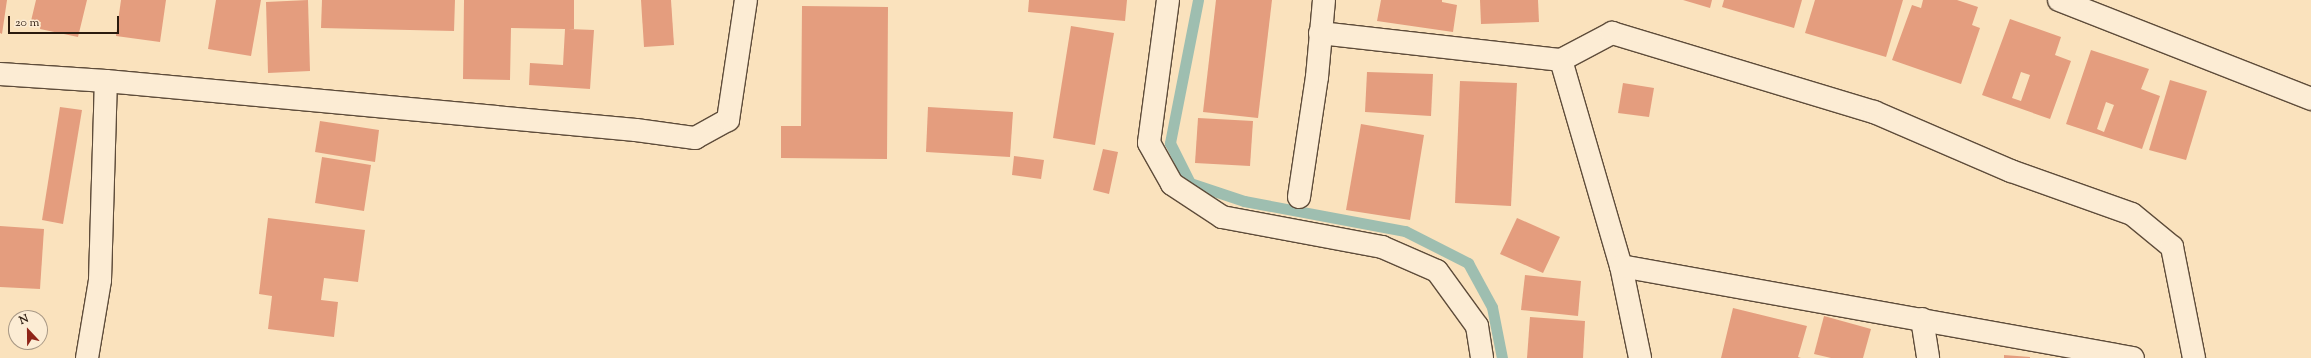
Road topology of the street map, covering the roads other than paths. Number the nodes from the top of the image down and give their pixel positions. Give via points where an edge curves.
1 (746, 0) edge
2 (1168, 0) edge
3 (1324, 0) edge
4 (2059, 0) edge
5 (1320, 33) junction
6 (1561, 60) junction
7 (0, 74) edge
8 (106, 81) junction
9 (2311, 99) edge
10 (1300, 197) dead end
11 (1621, 266) junction
12 (1922, 319) junction
13 (87, 358) edge
14 (1482, 358) edge
15 (1640, 358) edge
16 (1928, 358) edge
17 (2133, 358) edge
18 (2194, 358) edge

1 - 8 street via 728,120 695,138 628,129
2 - 14 street via 1149,143 1172,184 1222,217 1382,247 1437,271 1477,326
3 - 5 street
4 - 9 street
5 - 6 street
5 - 10 street via 1317,77
6 - 11 street
6 - 18 street via 1612,33 1874,112 2011,170 2132,214 2172,247
7 - 8 street
8 - 13 street via 100,280
11 - 12 street
11 - 15 street
12 - 16 street
12 - 17 street

